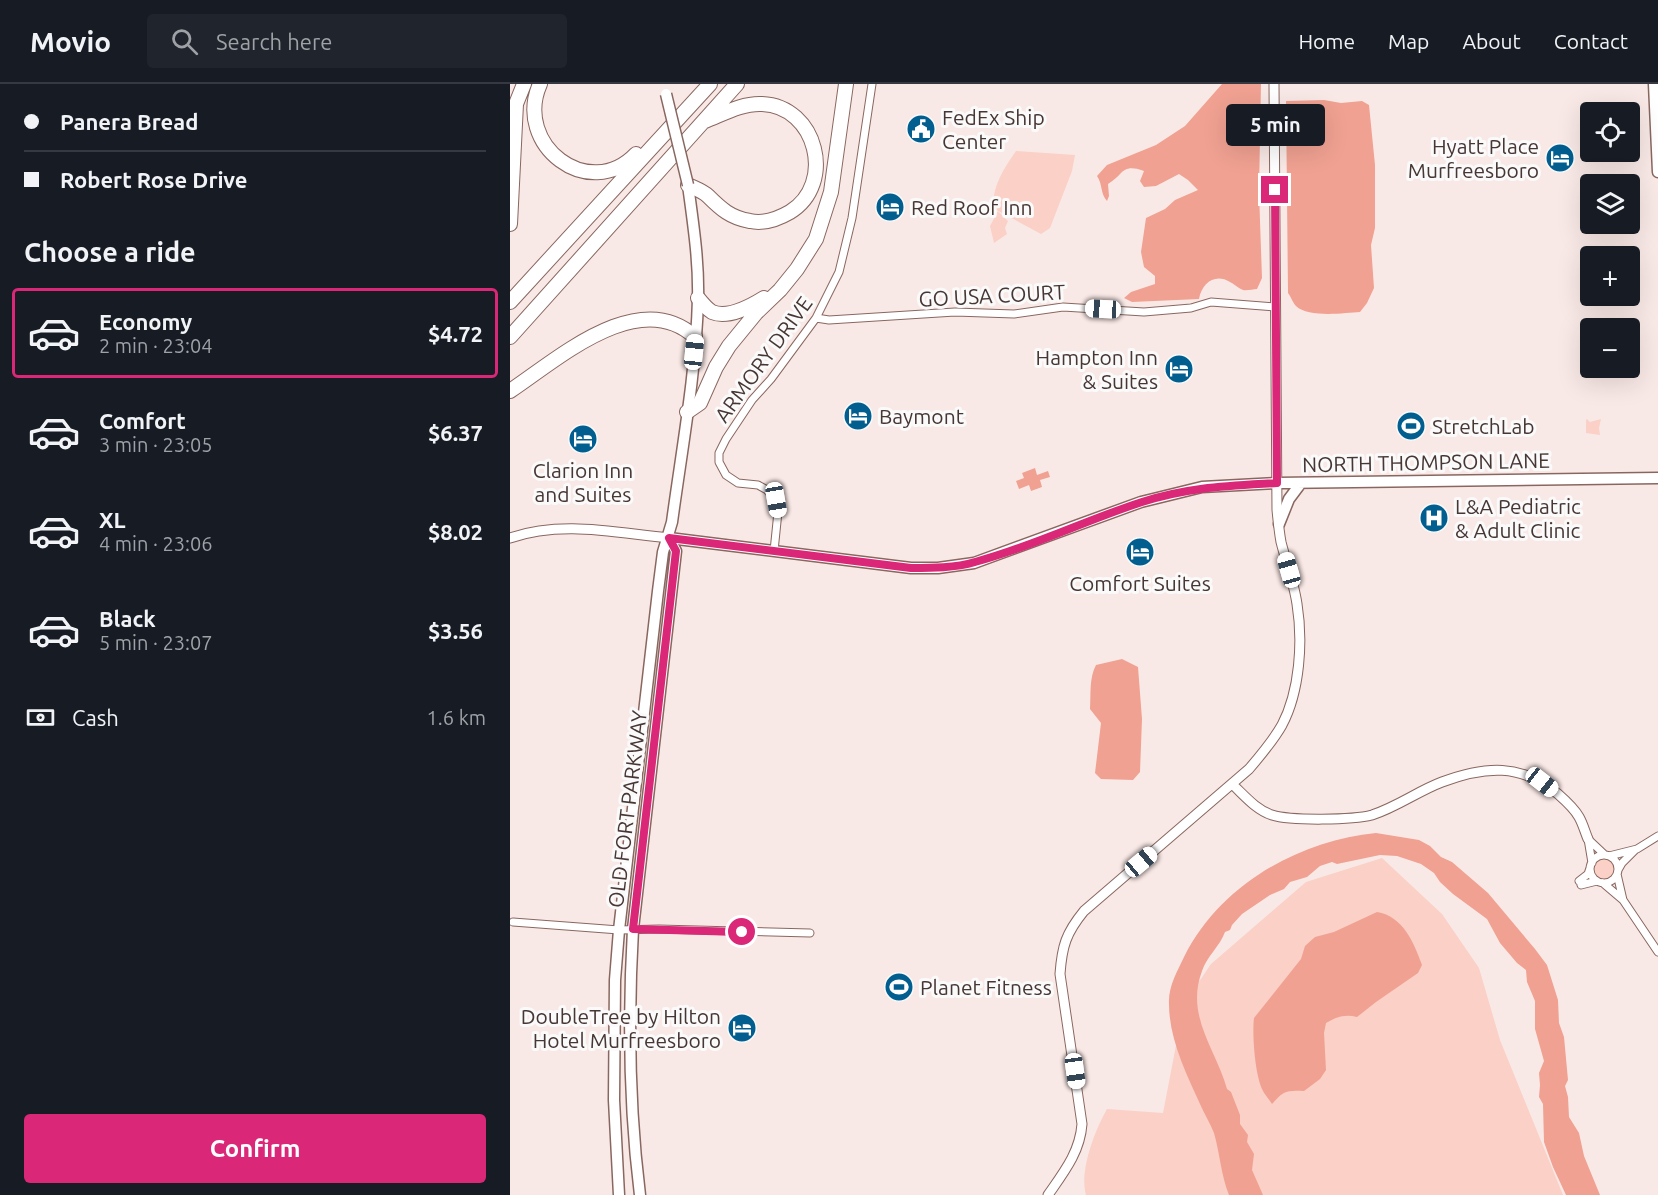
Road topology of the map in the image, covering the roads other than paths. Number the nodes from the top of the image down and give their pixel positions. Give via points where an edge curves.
1 (524, 84) edge
2 (540, 84) edge
3 (710, 84) edge
4 (737, 84) edge
5 (846, 84) edge
6 (872, 84) edge
7 (1274, 84) edge
8 (1654, 84) edge
9 (664, 89) edge
10 (703, 122) junction
11 (658, 141) junction
12 (1658, 172) edge
13 (688, 184) junction
14 (510, 224) edge
15 (797, 269) junction
16 (698, 298) junction
17 (510, 302) edge
18 (1276, 306) junction
19 (816, 318) junction
20 (510, 337) edge
21 (695, 337) junction
22 (510, 391) edge
23 (687, 411) junction
24 (1658, 478) edge
25 (1277, 483) junction
26 (1301, 483) junction
27 (1279, 524) junction
28 (510, 538) edge
29 (669, 538) junction
30 (774, 551) junction
31 (1232, 784) junction
32 (1658, 836) edge
33 (1588, 839) junction
34 (1637, 849) junction
35 (1607, 856) junction
36 (1591, 865) junction
37 (1617, 872) junction
38 (1600, 882) junction
39 (1623, 900) junction
40 (513, 922) dead end
41 (633, 929) junction
42 (619, 930) junction
43 (810, 933) dead end
44 (1658, 952) edge
45 (1050, 1193) edge
46 (619, 1195) edge
47 (640, 1195) edge

1 - 14 highway via 516,104
2 - 11 highway via 534,116 537,129 550,152 568,165 593,172 608,171
3 - 11 highway
4 - 10 highway
5 - 15 highway via 831,192 816,239
6 - 19 street, ARMORY DRIVE via 839,272
7 - 18 street
8 - 12 main road
9 - 13 main road, OLD FORT PARKWAY, bridge
10 - 13 highway via 745,106 777,107 802,123 810,135 817,173 806,200 769,221 738,219
10 - 20 highway
11 - 17 highway
13 - 16 main road, OLD FORT PARKWAY via 696,238
15 - 16 highway via 769,296 748,308 720,314
15 - 23 highway via 729,346 700,403
16 - 21 main road, OLD FORT PARKWAY
18 - 19 street, GO USA COURT via 1211,302 1191,309 1144,312 1063,307 1014,314 955,312
18 - 25 street
19 - 30 street, ARMORY DRIVE via 752,400 719,453 726,475 738,483 768,490 776,500
21 - 22 highway via 684,327 666,322 616,324
21 - 23 main road, OLD FORT PARKWAY
23 - 29 main road, OLD FORT PARKWAY
24 - 26 main road, NORTH THOMPSON LANE
25 - 26 main road, NORTH THOMPSON LANE
25 - 27 street
25 - 30 main road, NORTH THOMPSON LANE via 1202,487 1172,493 968,564 911,568
26 - 27 main road via 1289,499
27 - 31 street via 1297,604 1294,691 1283,723 1269,745
28 - 29 street via 536,531 584,528
29 - 30 main road, NORTH THOMPSON LANE
29 - 41 main road, OLD FORT PARKWAY via 676,551
29 - 42 main road, OLD FORT PARKWAY via 663,552
31 - 33 street via 1273,816 1349,818 1392,807 1457,777 1502,770 1526,775 1548,787 1575,812
31 - 45 street via 1084,911 1070,928 1061,951 1060,974 1081,1139 1076,1154
32 - 34 street
33 - 35 street
33 - 36 street
34 - 35 street
34 - 37 street
35 - 36 street via 1598,856
35 - 37 street via 1616,861
36 - 38 street via 1592,875
36 - 38 street via 1580,883
37 - 38 street via 1611,881
37 - 39 street
38 - 39 street
39 - 44 street
40 - 42 street
41 - 42 street
41 - 43 street
41 - 47 main road, OLD FORT PARKWAY via 630,1028
42 - 46 main road, OLD FORT PARKWAY via 614,1069

